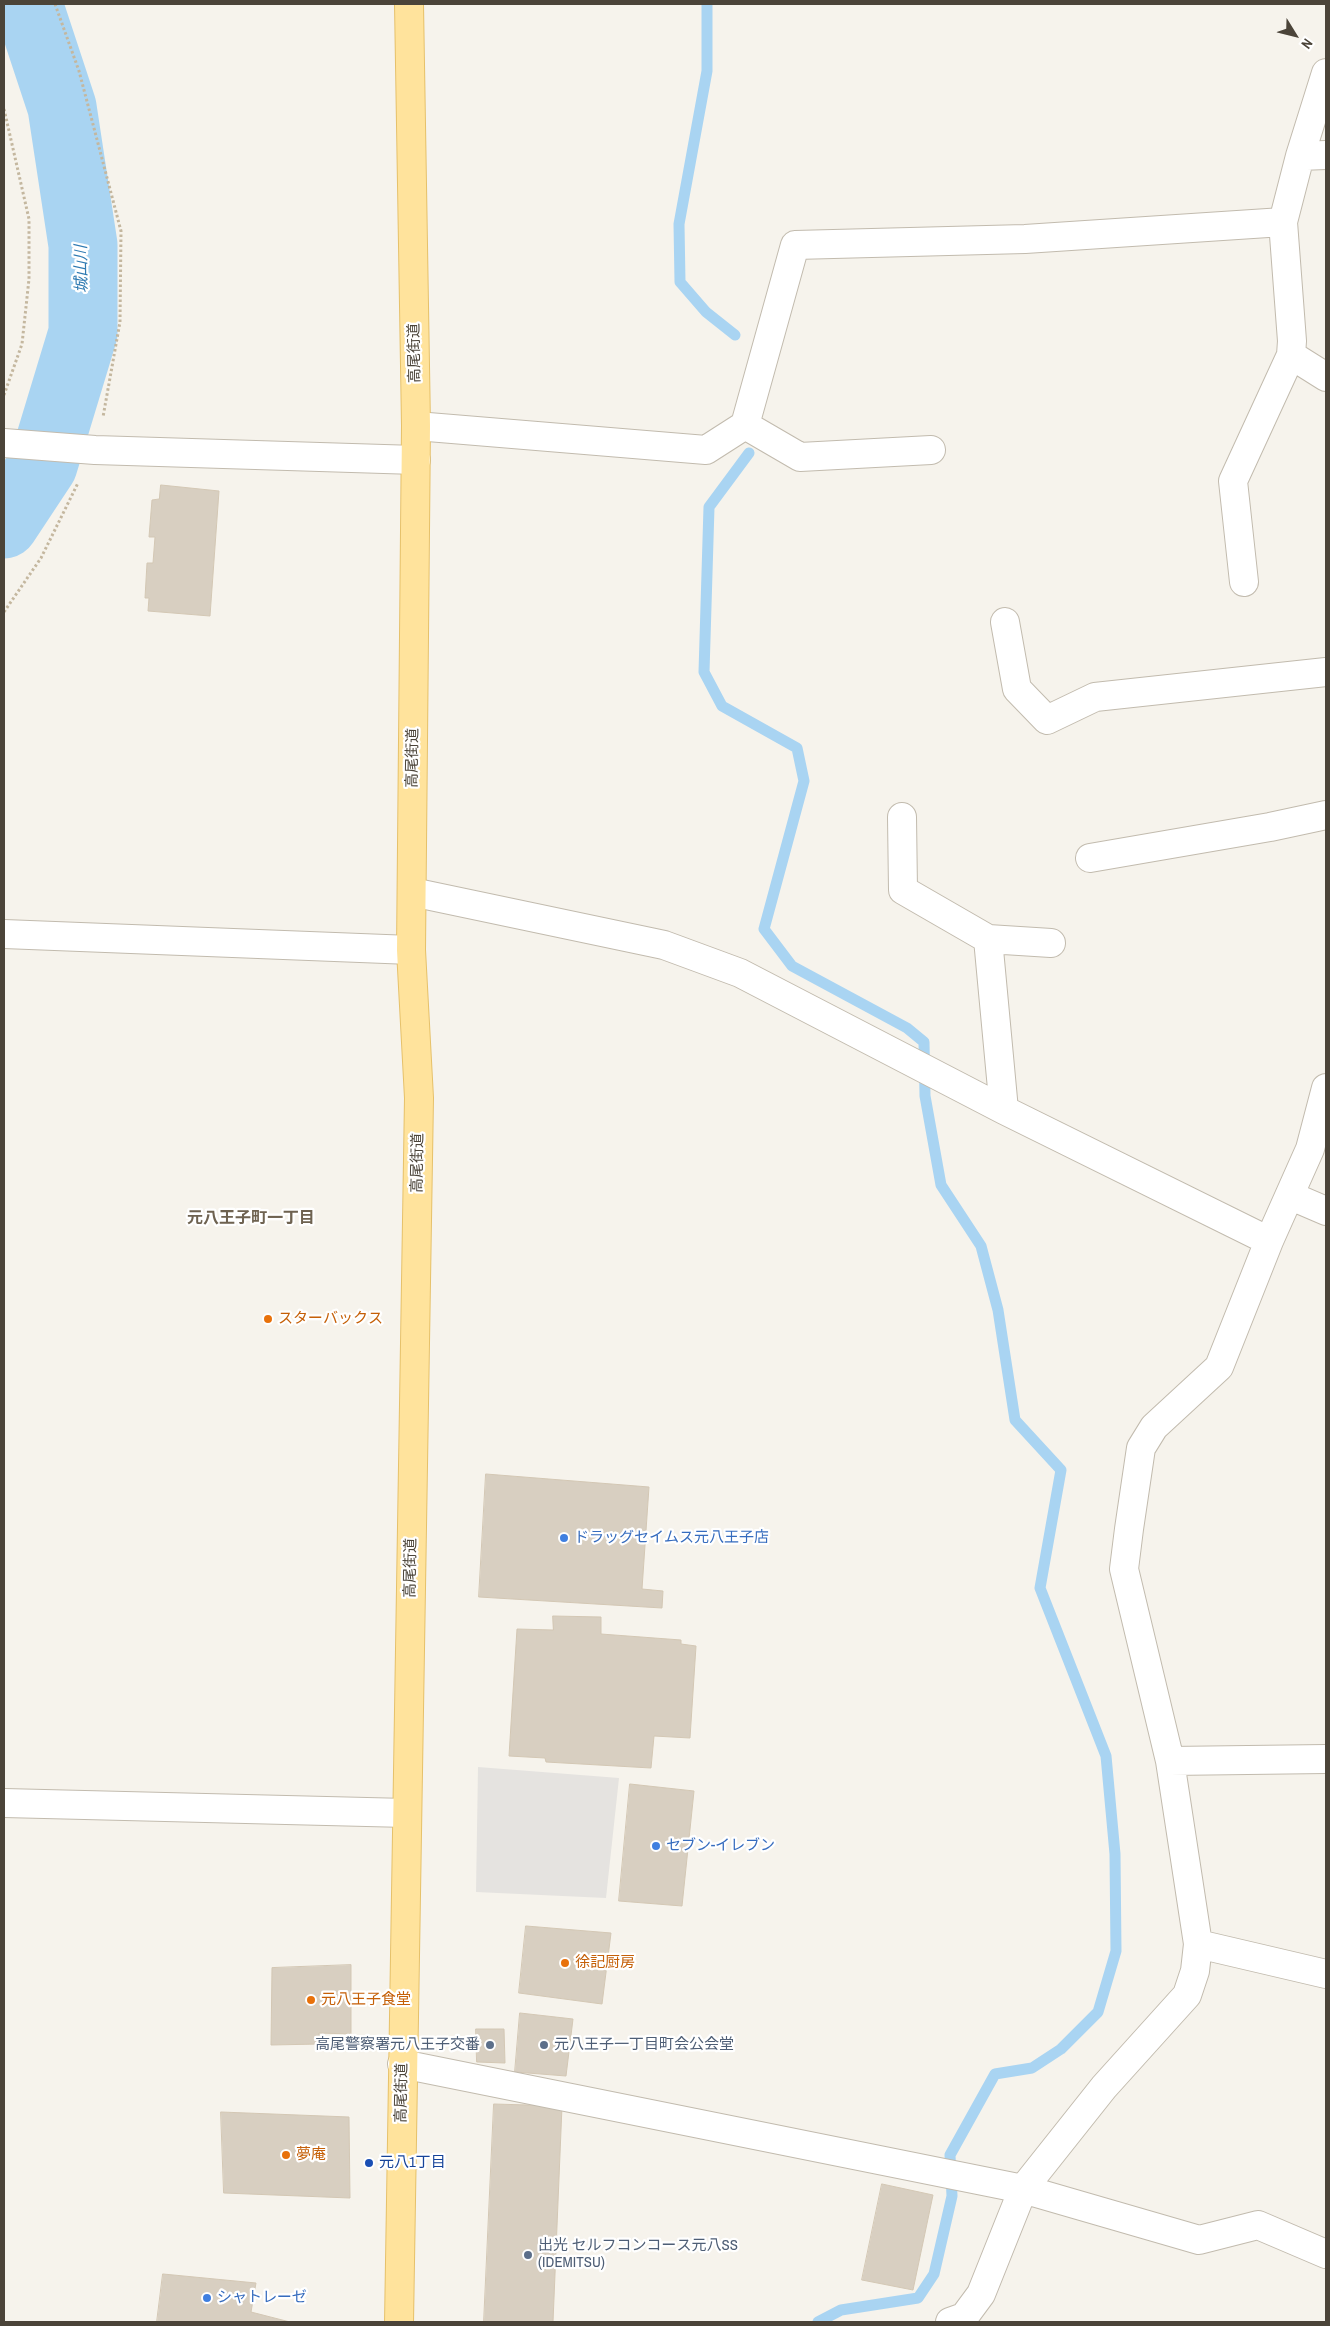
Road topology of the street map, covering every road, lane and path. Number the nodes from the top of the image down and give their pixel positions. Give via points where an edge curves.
1 (55, 4) edge
2 (408, 4) edge
3 (1326, 73) edge
4 (4, 108) edge
5 (1326, 155) edge
6 (1300, 156) junction
7 (1283, 222) junction
8 (1291, 355) junction
9 (1326, 377) edge
10 (4, 395) edge
11 (745, 425) junction
12 (416, 426) junction
13 (5, 443) edge
14 (90, 450) junction
15 (931, 450) dead end
16 (416, 460) junction
17 (1244, 582) dead end
18 (4, 612) edge
19 (1005, 622) dead end
20 (1326, 672) edge
21 (1326, 815) edge
22 (902, 817) dead end
23 (1090, 858) dead end
24 (412, 892) junction
25 (4, 934) edge
26 (988, 939) junction
27 (1051, 943) dead end
28 (411, 950) junction
29 (1326, 1088) edge
30 (1004, 1110) junction
31 (1291, 1196) junction
32 (1326, 1211) edge
33 (1269, 1241) junction
34 (1326, 1759) edge
35 (1170, 1761) junction
36 (4, 1803) edge
37 (407, 1813) junction
38 (1198, 1944) junction
39 (1326, 1974) edge
40 (402, 2064) junction
41 (1022, 2189) junction
42 (1326, 2254) edge
43 (399, 2322) edge
44 (950, 2322) edge

1 - 14 path via 79,71 121,231 120,322 103,417
2 - 12 main road, 高尾街道
3 - 6 street
4 - 10 path via 29,218 29,270 22,344
5 - 6 street
6 - 7 street
7 - 8 street
7 - 11 street via 1025,240 795,245
8 - 9 street
8 - 17 street via 1233,482
11 - 12 street via 706,450
11 - 15 street via 800,457
12 - 16 main road, 高尾街道
13 - 14 street
14 - 16 street
14 - 18 path via 41,558
16 - 24 main road, 高尾街道
19 - 20 street via 1017,689 1047,720 1095,697
21 - 23 street
22 - 26 street via 903,890
24 - 28 main road, 高尾街道
24 - 30 street via 664,945 740,973
25 - 28 street
26 - 27 street
26 - 30 street
28 - 37 main road, 高尾街道 via 419,1098
29 - 31 street via 1310,1149
30 - 33 street
31 - 32 street
31 - 33 street
33 - 35 street via 1219,1367 1154,1427 1141,1448 1124,1569
34 - 35 street
35 - 38 street
36 - 37 street
37 - 40 main road, 高尾街道
38 - 39 street
38 - 41 street via 1188,1995 1104,2087
40 - 41 street
40 - 43 main road, 高尾街道
41 - 42 street via 1199,2240 1258,2225
41 - 44 street via 981,2294 964,2317

